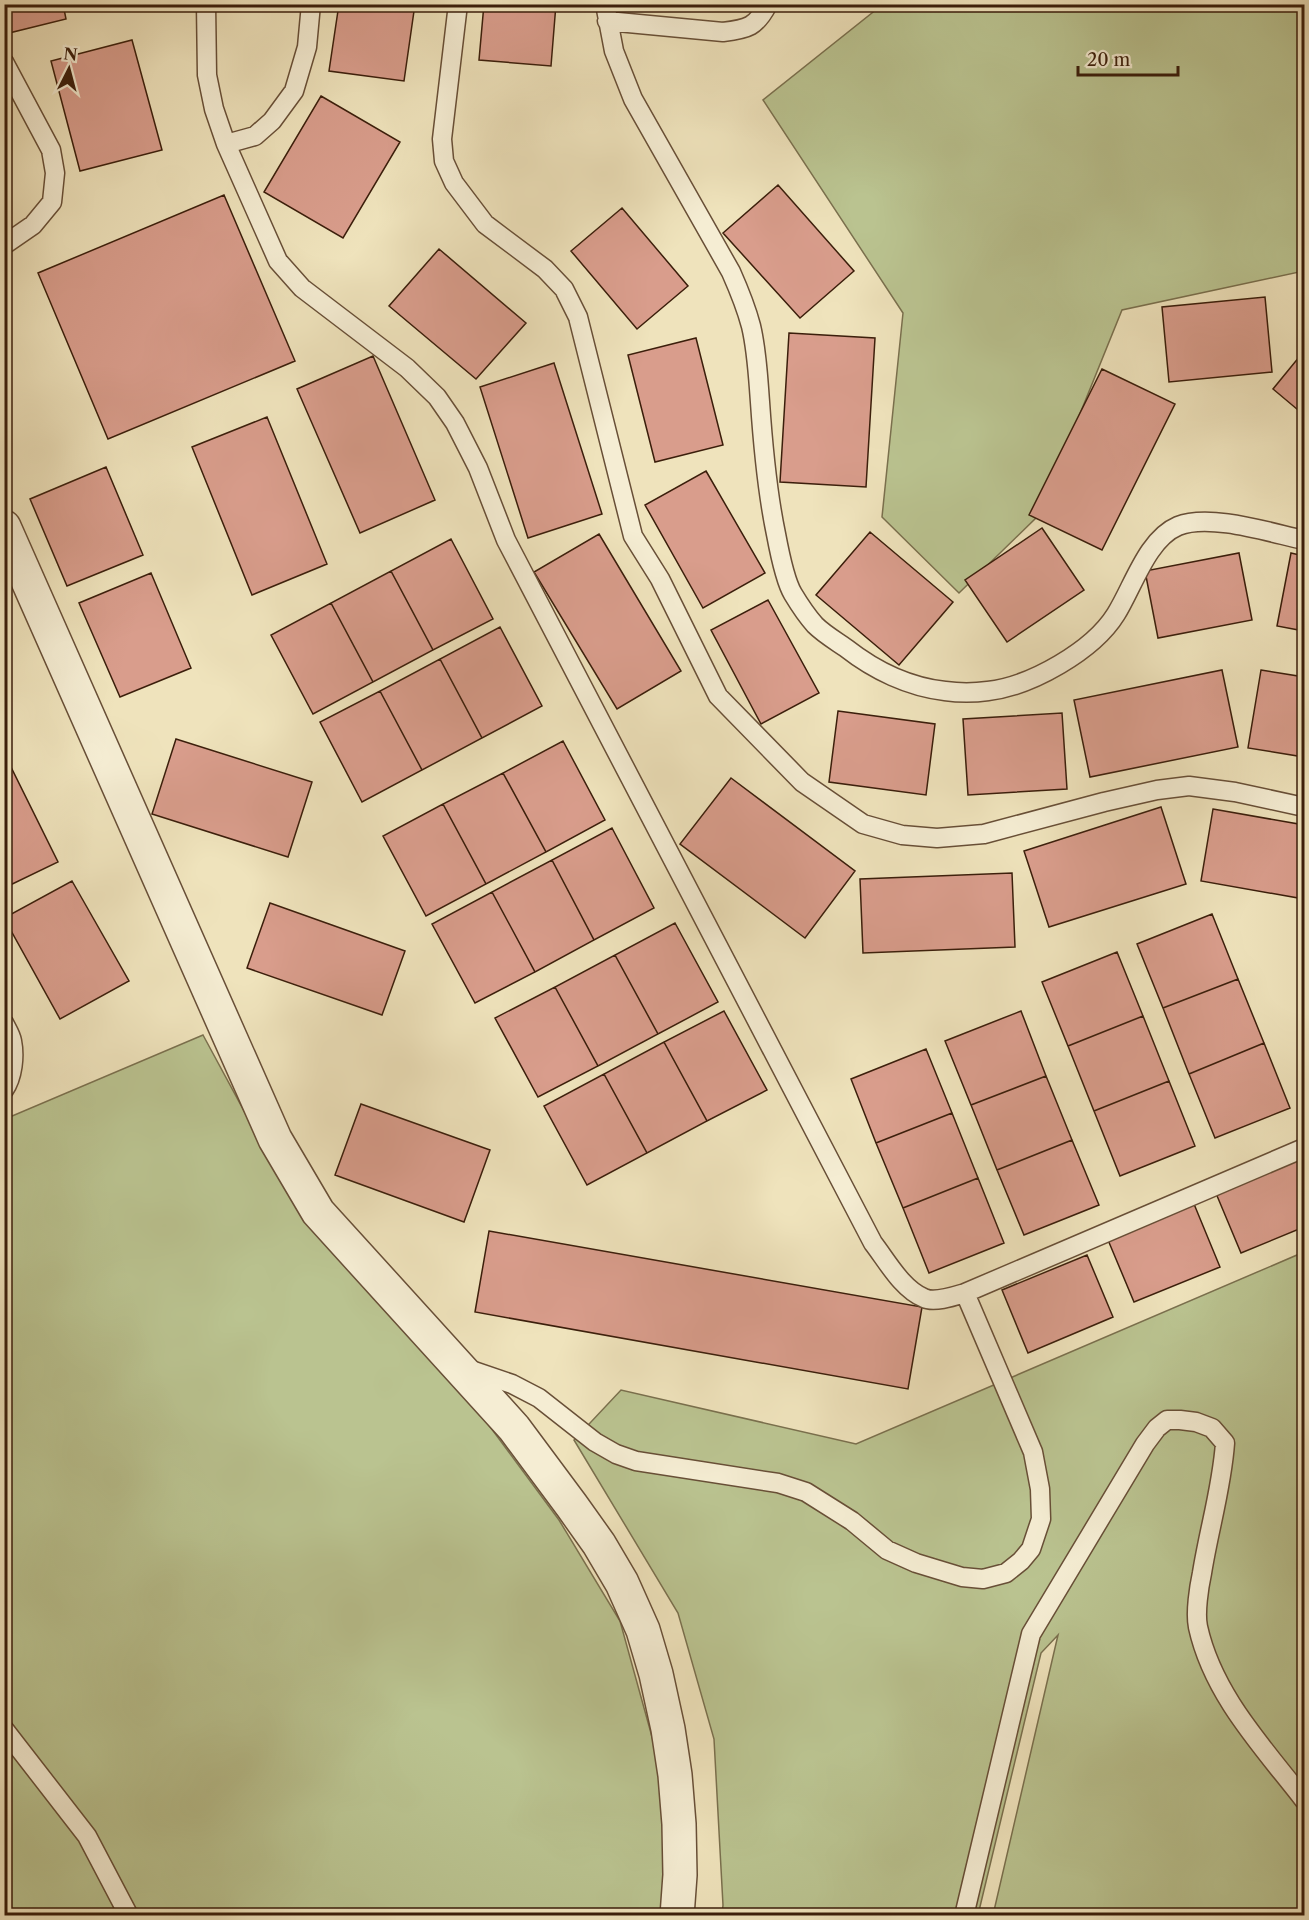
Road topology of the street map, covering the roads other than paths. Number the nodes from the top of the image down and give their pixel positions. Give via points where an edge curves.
1 (206, 4) edge
2 (311, 4) edge
3 (458, 4) edge
4 (768, 4) edge
5 (606, 13) edge
6 (4, 62) edge
7 (226, 144) junction
8 (4, 245) edge
9 (4, 527) edge
10 (1305, 540) edge
11 (1305, 807) edge
12 (4, 1023) edge
13 (4, 1090) edge
14 (1305, 1148) edge
15 (965, 1293) junction
16 (457, 1366) junction
17 (4, 1728) edge
18 (1305, 1800) edge
19 (129, 1916) edge
20 (677, 1916) edge
21 (964, 1916) edge

1 - 7 lane via 207,75
2 - 7 lane via 307,47 294,91 272,121 255,136
3 - 11 lane via 442,139 444,161 454,183 485,224 545,268 564,289 578,317 633,536 660,579 718,696 802,782 864,824 902,835 937,838 984,834 1114,800 1189,786
4 - 5 lane via 754,25 723,32
5 - 10 lane via 614,51 633,99 743,299 757,361 770,506 791,592 815,624 857,657 899,680 935,690 990,691 1044,673 1096,638 1115,615 1151,549 1177,526 1197,522 1239,525
6 - 8 lane via 51,150 55,173 52,201 33,225
7 - 15 lane via 278,261 302,288 406,368 437,397 455,423 478,468 506,540 873,1242 901,1281 925,1299
9 - 16 street via 275,1139 318,1212
12 - 13 lane via 12,1041 13,1058
14 - 15 lane
15 - 16 lane via 1033,1452 1040,1489 1041,1519 1031,1549 1006,1573 983,1579 937,1571 887,1550 852,1521 806,1492 778,1483 636,1461 616,1454 539,1398 512,1384
16 - 20 street via 514,1428 579,1515 622,1583 642,1630 656,1674 675,1775 680,1875
17 - 19 lane via 87,1836
18 - 21 lane via 1228,1701 1197,1625 1201,1574 1225,1443 1212,1428 1196,1422 1167,1420 1145,1444 1031,1634

